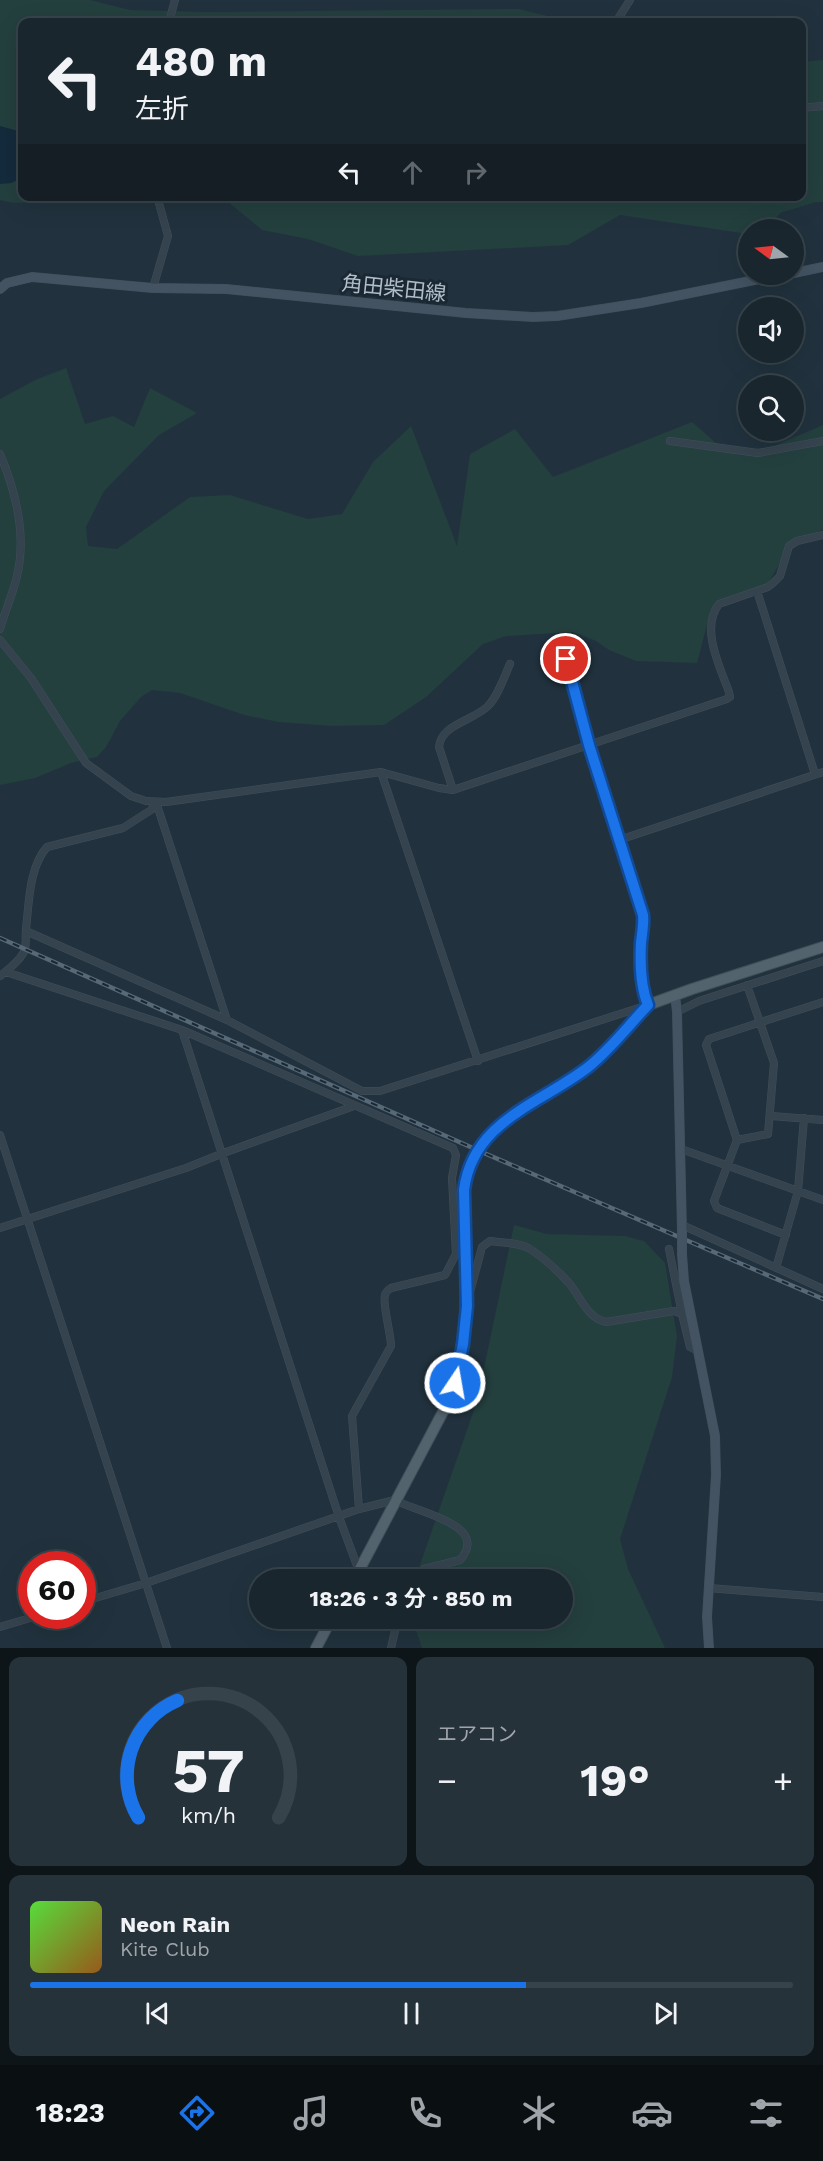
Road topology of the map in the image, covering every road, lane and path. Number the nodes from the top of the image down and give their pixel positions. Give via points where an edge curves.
1 (175, 0) edge
2 (630, 0) edge
3 (170, 18) edge
4 (619, 18) edge
5 (823, 106) edge
6 (806, 108) edge
7 (158, 201) edge
8 (823, 267) edge
9 (804, 271) edge
10 (738, 283) edge
11 (153, 288) junction
12 (0, 289) edge
13 (670, 441) dead end
14 (823, 441) edge
15 (0, 454) edge
16 (823, 535) edge
17 (757, 591) junction
18 (0, 629) edge
19 (560, 638) dead end
20 (0, 640) edge
21 (510, 664) dead end
22 (589, 745) junction
23 (381, 772) junction
24 (819, 773) edge
25 (453, 790) junction
26 (156, 802) junction
27 (620, 840) junction
28 (26, 931) junction
29 (823, 948) edge
30 (823, 961) edge
31 (3, 974) edge
32 (747, 985) junction
33 (823, 1002) edge
34 (676, 1003) junction
35 (648, 1005) junction
36 (227, 1020) junction
37 (760, 1022) junction
38 (182, 1030) junction
39 (478, 1061) junction
40 (354, 1106) junction
41 (771, 1116) junction
42 (804, 1119) junction
43 (823, 1120) edge
44 (0, 1135) edge
45 (737, 1140) junction
46 (681, 1149) junction
47 (220, 1154) junction
48 (728, 1165) junction
49 (798, 1191) junction
50 (823, 1200) edge
51 (27, 1219) junction
52 (0, 1228) edge
53 (682, 1228) junction
54 (786, 1234) junction
55 (669, 1249) dead end
56 (776, 1268) junction
57 (823, 1289) edge
58 (467, 1306) junction
59 (682, 1314) junction
60 (698, 1351) junction
61 (395, 1500) junction
62 (359, 1509) junction
63 (339, 1517) junction
64 (354, 1569) edge
65 (359, 1569) edge
66 (424, 1569) edge
67 (146, 1583) junction
68 (708, 1588) junction
69 (823, 1597) edge
70 (96, 1598) edge
71 (18, 1622) edge
72 (0, 1627) edge
73 (326, 1629) edge
74 (395, 1629) edge
75 (167, 1648) edge
76 (316, 1648) edge
77 (391, 1648) edge
78 (709, 1648) edge

1 - 3 street
2 - 4 street
5 - 6 street
7 - 11 street via 168,236
8 - 9 main road
10 - 11 main road, 角田柴田線 via 641,303 533,317 226,289
11 - 12 main road, 角田柴田線 via 32,277 7,283
13 - 14 street via 758,453
15 - 18 street via 17,507 21,548 18,573
16 - 17 street via 789,546 780,576
17 - 22 street via 719,604 714,610 714,650 730,697
17 - 24 street
19 - 22 street
20 - 26 street via 31,678 86,763 131,796
21 - 25 street via 487,706 439,740
22 - 25 street
22 - 27 street
23 - 25 street
23 - 26 street
23 - 39 street
24 - 27 street
26 - 28 street via 151,810 123,828 47,847 34,874
26 - 36 street
27 - 35 street via 643,915 641,950
28 - 31 street via 23,954
28 - 36 street
29 - 34 main road
30 - 32 street
31 - 38 street
32 - 34 street via 699,1001
32 - 37 street
33 - 37 street
34 - 35 main road
34 - 46 main road
35 - 39 street
35 - 58 main road, bridge via 587,1068 499,1125 483,1140 466,1176 464,1190
36 - 39 street via 362,1091 380,1091
37 - 41 street via 774,1063
37 - 45 street via 709,1039 706,1045
38 - 40 street
38 - 47 street
40 - 47 street
40 - 62 street via 453,1148 456,1155 452,1178 456,1254 445,1275 392,1288 384,1298 391,1346 352,1416
41 - 42 street
41 - 45 street via 768,1134
42 - 43 street
42 - 49 street
44 - 51 street
45 - 48 street
46 - 48 street
46 - 53 main road
47 - 51 street
47 - 63 street
48 - 49 street
48 - 54 street via 714,1201 717,1208
49 - 50 street
49 - 54 street
51 - 52 street
51 - 67 street
53 - 56 street
53 - 60 main road, bridge via 684,1281
54 - 56 street
55 - 59 street
56 - 57 street
58 - 59 street via 482,1247 490,1241 529,1248 569,1283 599,1320 674,1311
58 - 61 main road via 455,1383
59 - 60 street via 690,1347
60 - 68 main road via 713,1417 716,1456
61 - 62 street
61 - 65 main road
61 - 66 street via 447,1521 466,1536 466,1550 460,1560
62 - 63 street
63 - 64 street
63 - 67 street
67 - 70 street
67 - 75 street
68 - 69 street
68 - 78 main road
71 - 72 street
73 - 76 main road
74 - 77 street

